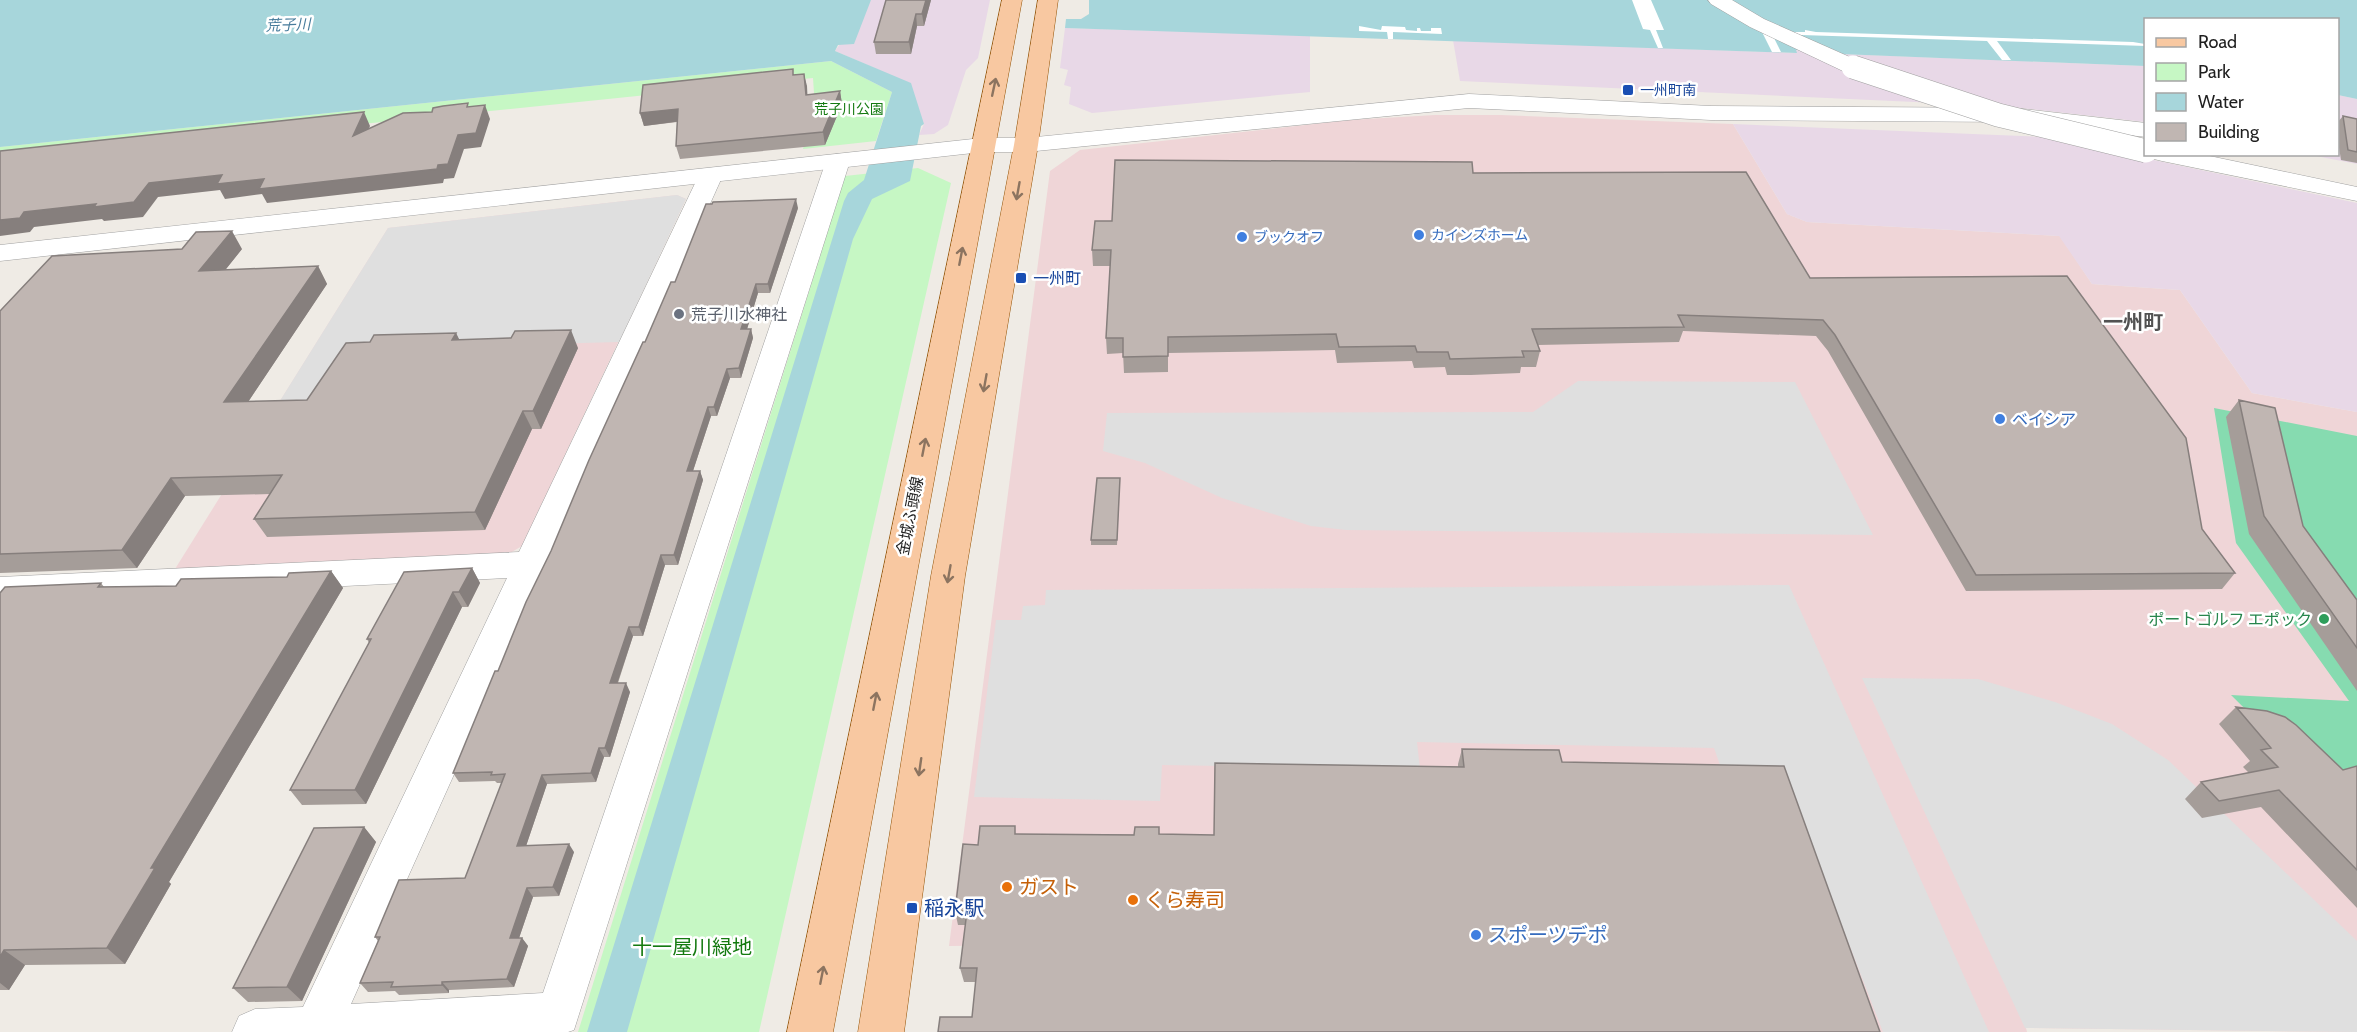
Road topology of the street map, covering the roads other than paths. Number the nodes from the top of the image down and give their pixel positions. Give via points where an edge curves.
1 (1012, 0) edge
2 (1048, 0) edge
3 (1718, 0) edge
4 (2144, 130) edge
5 (1027, 139) junction
6 (982, 145) junction
7 (2144, 151) edge
8 (2172, 156) edge
9 (2280, 156) edge
10 (852, 159) junction
11 (2357, 173) edge
12 (711, 175) junction
13 (2357, 194) edge
14 (3, 255) edge
15 (533, 564) junction
16 (0, 590) edge
17 (318, 1028) junction
18 (255, 1032) edge
19 (810, 1032) edge
20 (881, 1032) edge

6 -> 1 main road, 金城ふ頭線
2 - 5 main road
3 - 7 street, bridge via 1807,47 1897,84 2041,128
4 - 5 street via 2014,115 1711,112 1469,101
5 - 6 street
5 -> 20 main road via 948,576
6 - 10 street
19 -> 6 main road, 金城ふ頭線
8 - 13 street
9 - 11 street
10 - 12 street
10 - 17 street via 558,1014
12 - 14 street
12 - 15 street
15 - 16 street
15 - 17 street
17 - 18 street

